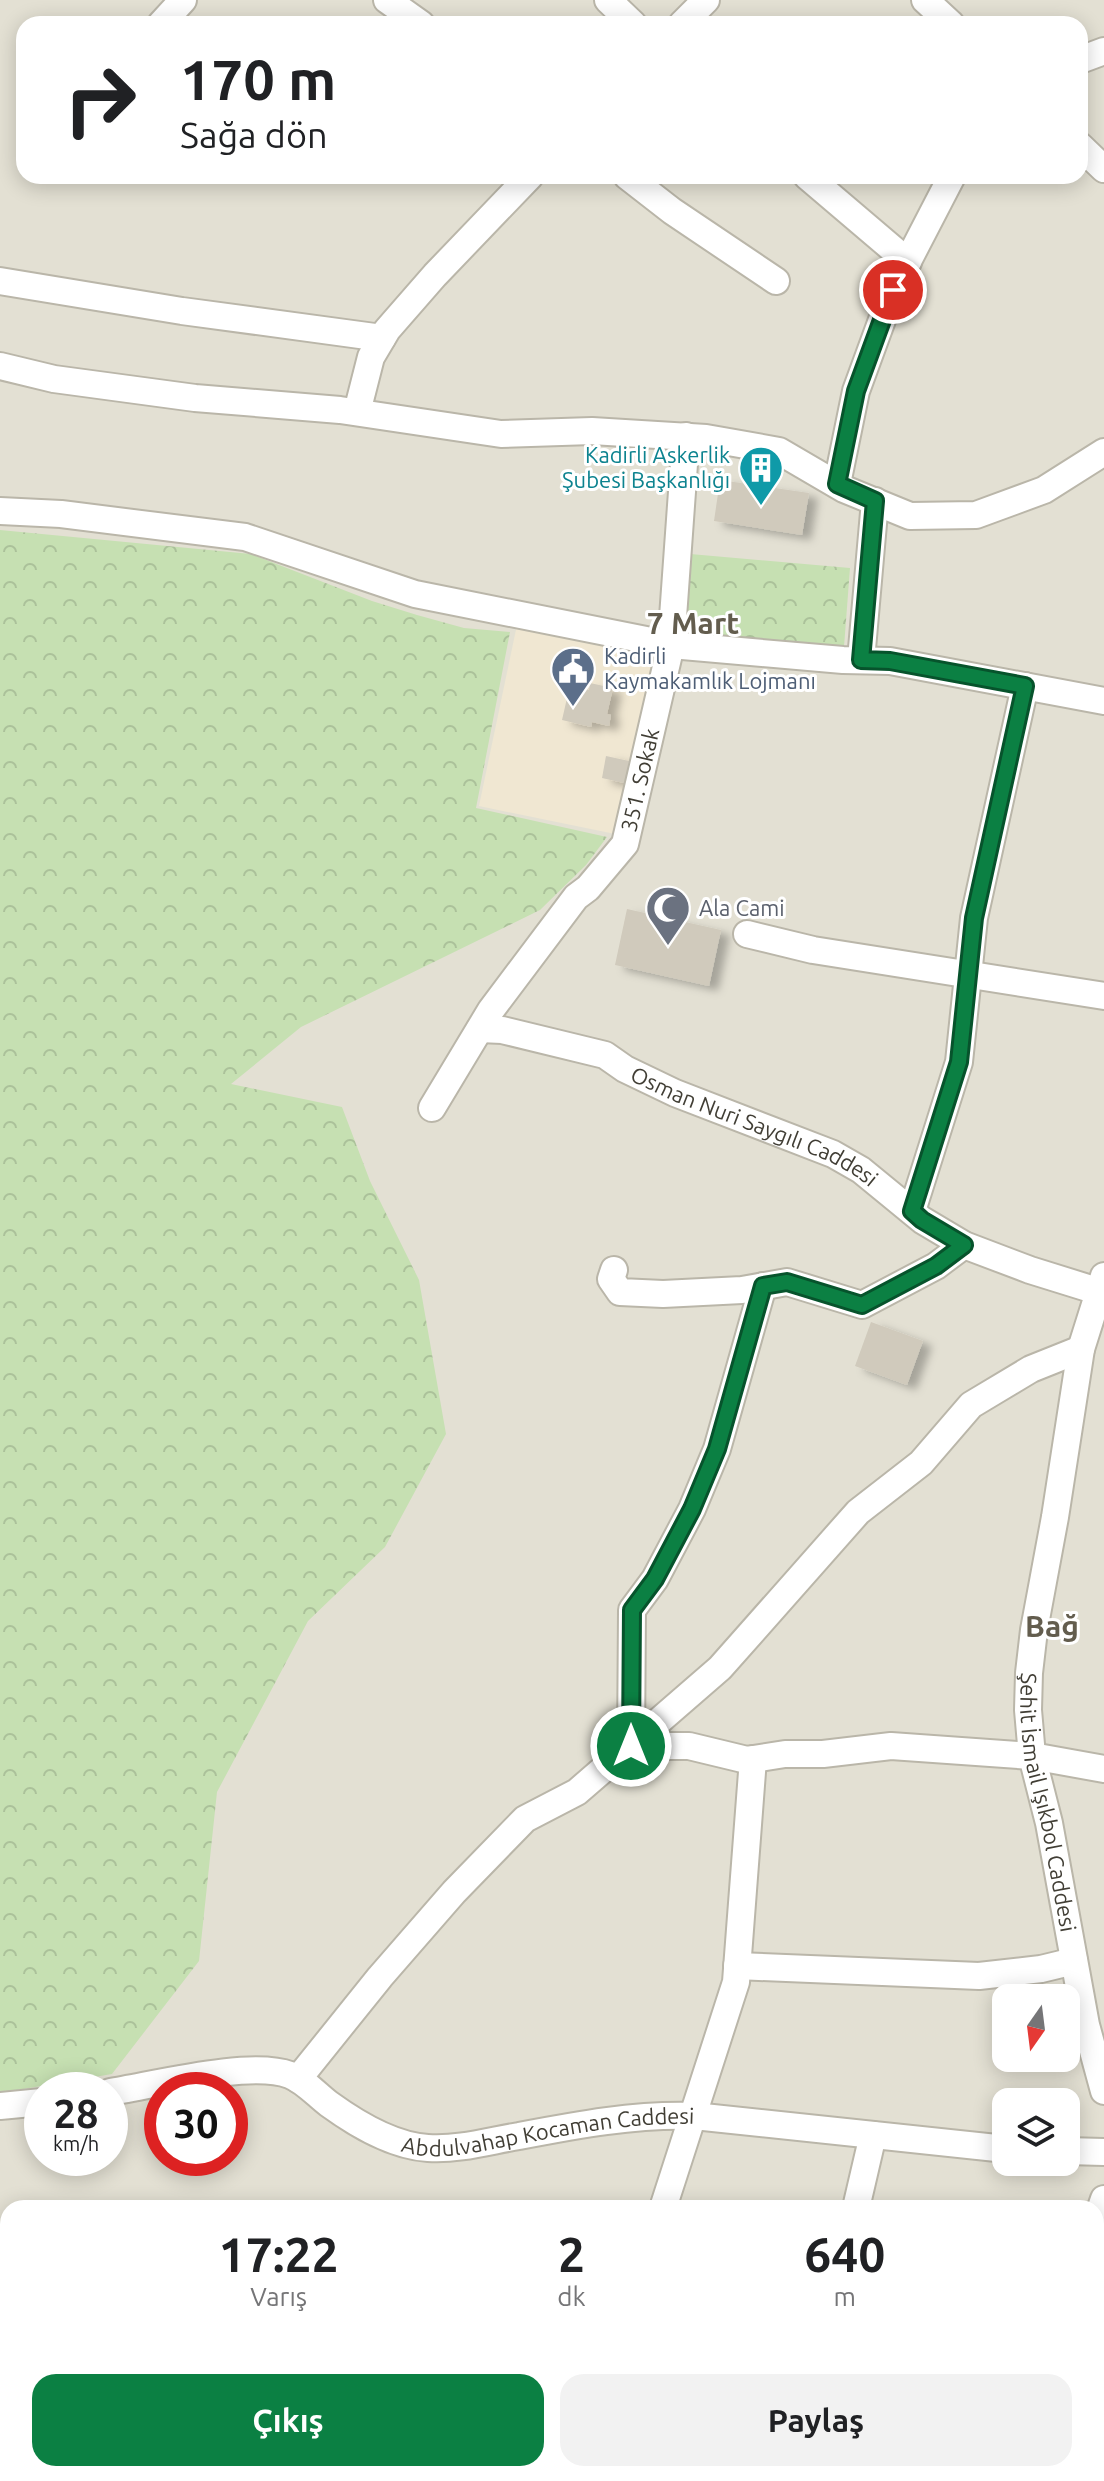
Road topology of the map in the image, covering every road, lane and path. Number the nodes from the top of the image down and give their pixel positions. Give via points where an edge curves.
1 (183, 0) edge
2 (387, 0) edge
3 (608, 0) edge
4 (706, 0) edge
5 (925, 0) edge
6 (168, 16) edge
7 (410, 16) edge
8 (625, 16) edge
9 (690, 16) edge
10 (942, 16) edge
11 (1088, 154) edge
12 (1104, 169) edge
13 (522, 184) edge
14 (637, 184) edge
15 (816, 184) edge
16 (948, 184) edge
17 (908, 262) junction
18 (0, 281) edge
19 (776, 281) dead end
20 (382, 338) junction
21 (0, 366) edge
22 (357, 412) junction
23 (686, 436) junction
24 (1104, 452) edge
25 (837, 484) junction
26 (875, 501) junction
27 (0, 511) edge
28 (671, 645) junction
29 (861, 660) junction
30 (1025, 686) junction
31 (1104, 701) edge
32 (747, 934) dead end
33 (968, 975) junction
34 (1104, 996) edge
35 (480, 1029) junction
36 (432, 1108) dead end
37 (912, 1211) junction
38 (964, 1245) junction
39 (614, 1270) dead end
40 (763, 1286) junction
41 (1103, 1287) edge
42 (1081, 1349) junction
43 (631, 1746) junction
44 (1032, 1756) junction
45 (753, 1759) junction
46 (1104, 1769) edge
47 (1074, 1961) junction
48 (737, 1966) junction
49 (298, 2079) junction
50 (128, 2089) edge
51 (1104, 2091) edge
52 (24, 2104) edge
53 (0, 2106) edge
54 (694, 2116) junction
55 (873, 2135) junction
56 (992, 2148) edge
57 (1080, 2151) edge
58 (1104, 2152) edge
59 (666, 2200) edge
60 (858, 2200) edge

1 - 6 street
2 - 7 street
3 - 8 street
4 - 9 street
5 - 10 street
11 - 12 street
13 - 20 street
14 - 19 street
15 - 17 street
16 - 17 street
17 - 25 street via 856,391
18 - 20 street
20 - 22 street via 371,357
21 - 22 street via 180,396
22 - 23 street via 501,434
23 - 25 street via 779,451
23 - 28 street, 351. Sokak
24 - 26 street via 1044,490 976,515 910,516
25 - 26 street
26 - 29 street
27 - 28 street via 245,537 415,594
28 - 29 street
28 - 35 street, 351. Sokak via 625,844 576,897
29 - 30 street
30 - 31 street
30 - 33 street via 974,918
32 - 33 street
33 - 34 street
33 - 37 street via 959,1062
35 - 36 street, 351. Sokak
35 - 37 street, Osman Nuri Saygılı Caddesi via 605,1055 675,1093 833,1154
37 - 38 street, Osman Nuri Saygılı Caddesi
38 - 40 street via 862,1305 787,1282
38 - 41 street, Osman Nuri Saygılı Caddesi via 1030,1270
39 - 40 street via 611,1279 620,1292
40 - 43 street via 717,1449 692,1509 632,1610
41 - 42 street, Şehit İsmail Işıkbol Caddesi
42 - 43 street via 1031,1369 971,1405 921,1463 858,1512 720,1668
42 - 44 street, Şehit İsmail Işıkbol Caddesi via 1029,1673
43 - 45 street via 689,1746
43 - 49 street via 577,1792 525,1819 454,1892
44 - 45 street via 891,1746
44 - 46 street
44 - 47 street, Şehit İsmail Işıkbol Caddesi
45 - 48 street
47 - 48 street via 979,1976
47 - 51 street, Şehit İsmail Işıkbol Caddesi
48 - 54 street
49 - 50 street, Abdulvahap Kocaman Caddesi via 281,2072 243,2071
49 - 54 street, Abdulvahap Kocaman Caddesi via 360,2124 402,2144 425,2148 467,2146 632,2118
52 - 53 street
54 - 55 street, Abdulvahap Kocaman Caddesi
54 - 59 street
55 - 56 street, Abdulvahap Kocaman Caddesi
55 - 60 street
57 - 58 street

